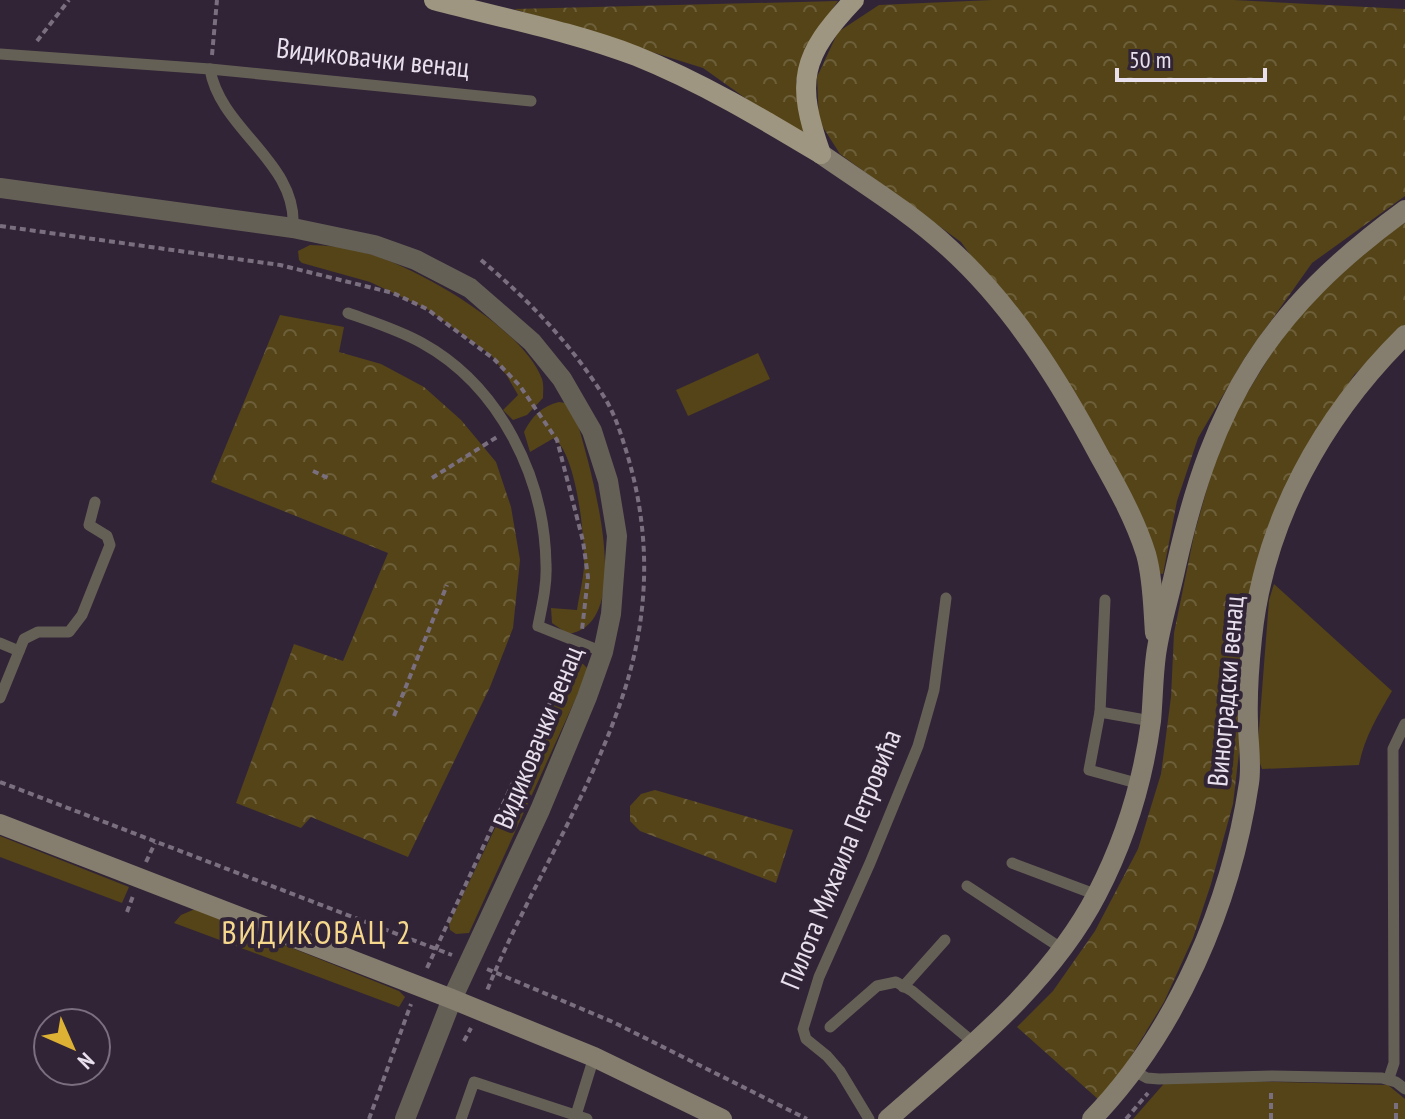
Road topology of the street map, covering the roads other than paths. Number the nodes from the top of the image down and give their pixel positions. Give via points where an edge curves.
1 (434, 0) edge
2 (854, 0) edge
3 (1, 56) edge
4 (210, 69) junction
5 (531, 101) dead end
6 (821, 154) junction
7 (0, 188) edge
8 (1405, 210) edge
9 (293, 228) junction
10 (348, 313) dead end
11 (1405, 335) edge
12 (95, 502) dead end
13 (946, 598) dead end
14 (1105, 600) dead end
15 (0, 643) edge
16 (19, 651) junction
17 (603, 652) junction
18 (1156, 653) junction
19 (0, 698) edge
20 (1100, 712) junction
21 (1151, 721) junction
22 (1405, 724) edge
23 (1140, 784) junction
24 (0, 824) edge
25 (1012, 863) dead end
26 (967, 886) dead end
27 (1097, 895) junction
28 (945, 940) dead end
29 (1061, 948) junction
30 (903, 987) junction
31 (452, 999) junction
32 (830, 1027) dead end
33 (974, 1043) junction
34 (594, 1057) junction
35 (1134, 1071) junction
36 (1389, 1078) junction
37 (1405, 1089) edge
38 (581, 1117) edge
39 (405, 1119) edge
40 (461, 1119) edge
41 (722, 1119) edge
42 (869, 1119) edge
43 (888, 1119) edge
44 (1092, 1119) edge

1 - 6 main road via 634,55
2 - 6 main road via 825,32 807,72 806,109
3 - 4 lane, Видиковачки венац
4 - 5 lane, Видиковачки венац
4 - 9 lane via 219,97 289,192
6 - 18 main road via 948,247 980,277 1033,345 1129,510 1150,571
7 - 9 street, Видиковачки венац
8 - 18 main road via 1314,285 1252,362 1197,482
9 - 17 street, Видиковачки венац via 394,251 462,283 532,342 562,379 592,431 614,507 617,564
10 - 17 lane via 438,353 478,389 509,430 526,463 542,521 547,566 538,626
11 - 35 main road, Виноградски венац via 1327,427 1278,525 1252,637 1249,780 1235,844 1188,980
12 - 16 lane via 89,525 107,536 110,545 78,622 64,634 33,633
13 - 42 lane, Пилота Михаила Петровића via 934,690 918,746 819,977 803,1029 806,1039 840,1071
14 - 20 lane
15 - 16 lane
16 - 19 lane
17 - 31 street, Видиковачки венац via 540,810
18 - 21 main road
20 - 21 lane
20 - 23 lane via 1089,770
21 - 23 main road
22 - 36 lane via 1393,749 1394,1063
23 - 27 main road
24 - 31 main road
25 - 27 lane
26 - 29 lane
27 - 29 main road
28 - 30 lane
29 - 33 main road
30 - 32 lane via 896,982 877,986
30 - 33 lane
31 - 34 main road
31 - 39 street, Видиковачки венац
33 - 43 main road
34 - 38 lane
34 - 41 main road
35 - 36 lane via 1159,1079
35 - 44 main road, Виноградски венац
36 - 37 lane
38 - 40 lane via 474,1082

